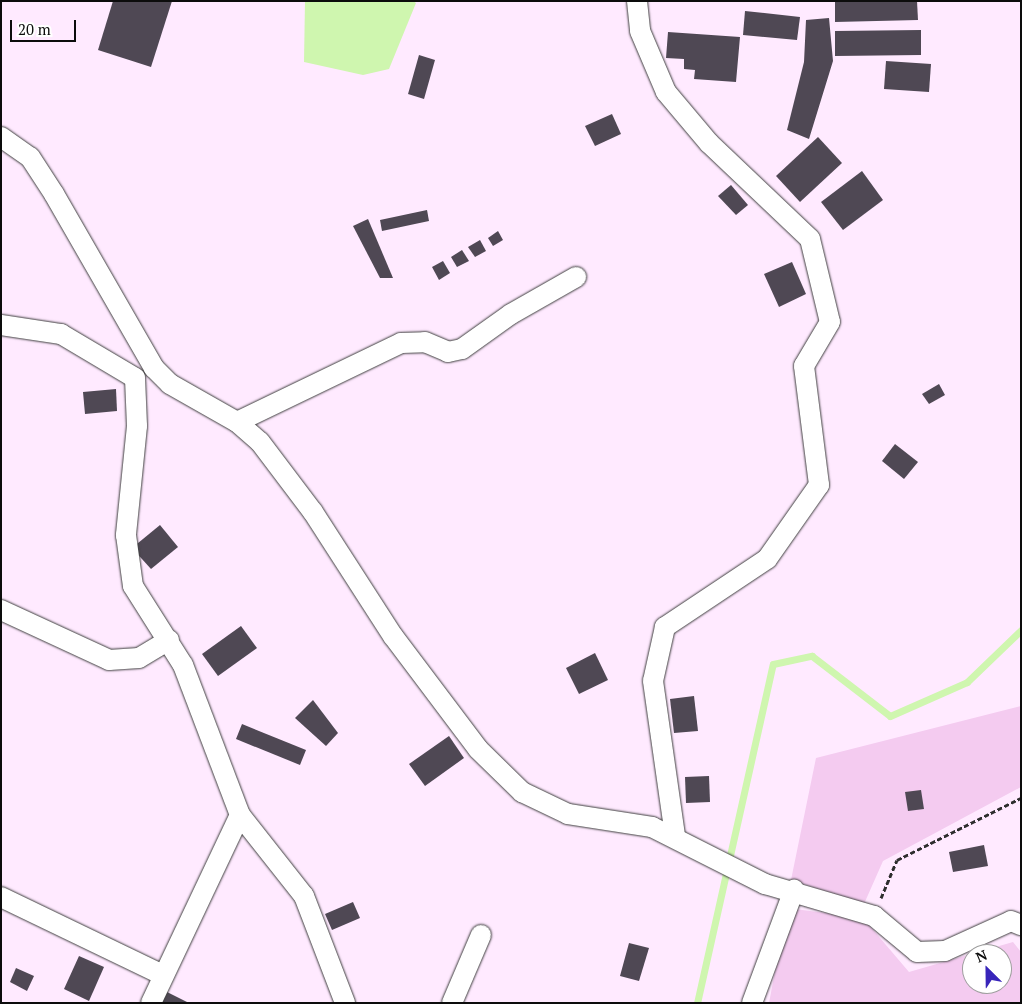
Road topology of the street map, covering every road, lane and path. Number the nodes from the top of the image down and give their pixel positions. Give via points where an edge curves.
1 (637, 1) edge
2 (1, 137) edge
3 (576, 277) dead end
4 (1, 325) edge
5 (154, 368) junction
6 (135, 378) junction
7 (237, 422) junction
8 (1, 610) edge
9 (169, 640) junction
10 (1021, 798) edge
11 (240, 815) junction
12 (675, 836) junction
13 (794, 890) junction
14 (1, 897) edge
15 (874, 916) junction
16 (1021, 925) edge
17 (480, 935) dead end
18 (163, 975) junction
19 (460, 977) junction
20 (151, 1003) edge
21 (345, 1003) edge
22 (452, 1003) edge
23 (467, 1003) edge
24 (752, 1003) edge

1 - 12 street via 640,31 666,92 708,143 810,239 830,322 804,366 819,485 767,559 665,626 653,681
2 - 5 street via 30,158 54,194
3 - 7 street via 511,314 462,349 448,352 425,342 401,343
4 - 6 street via 61,334
5 - 6 street
5 - 7 street via 177,389
6 - 9 street via 137,426 129,488 127,562 142,606
7 - 12 street via 281,466 393,636 500,773 522,792 568,814 630,822
8 - 9 street via 109,660 140,658
9 - 11 street via 198,699
10 - 15 path via 897,860
11 - 18 street
11 - 21 street via 304,896
12 - 13 street via 718,862 766,884
13 - 15 street
13 - 24 street
14 - 18 street
15 - 16 street via 917,952 944,951 1011,921
17 - 19 street
18 - 20 street
19 - 22 street
19 - 23 street

